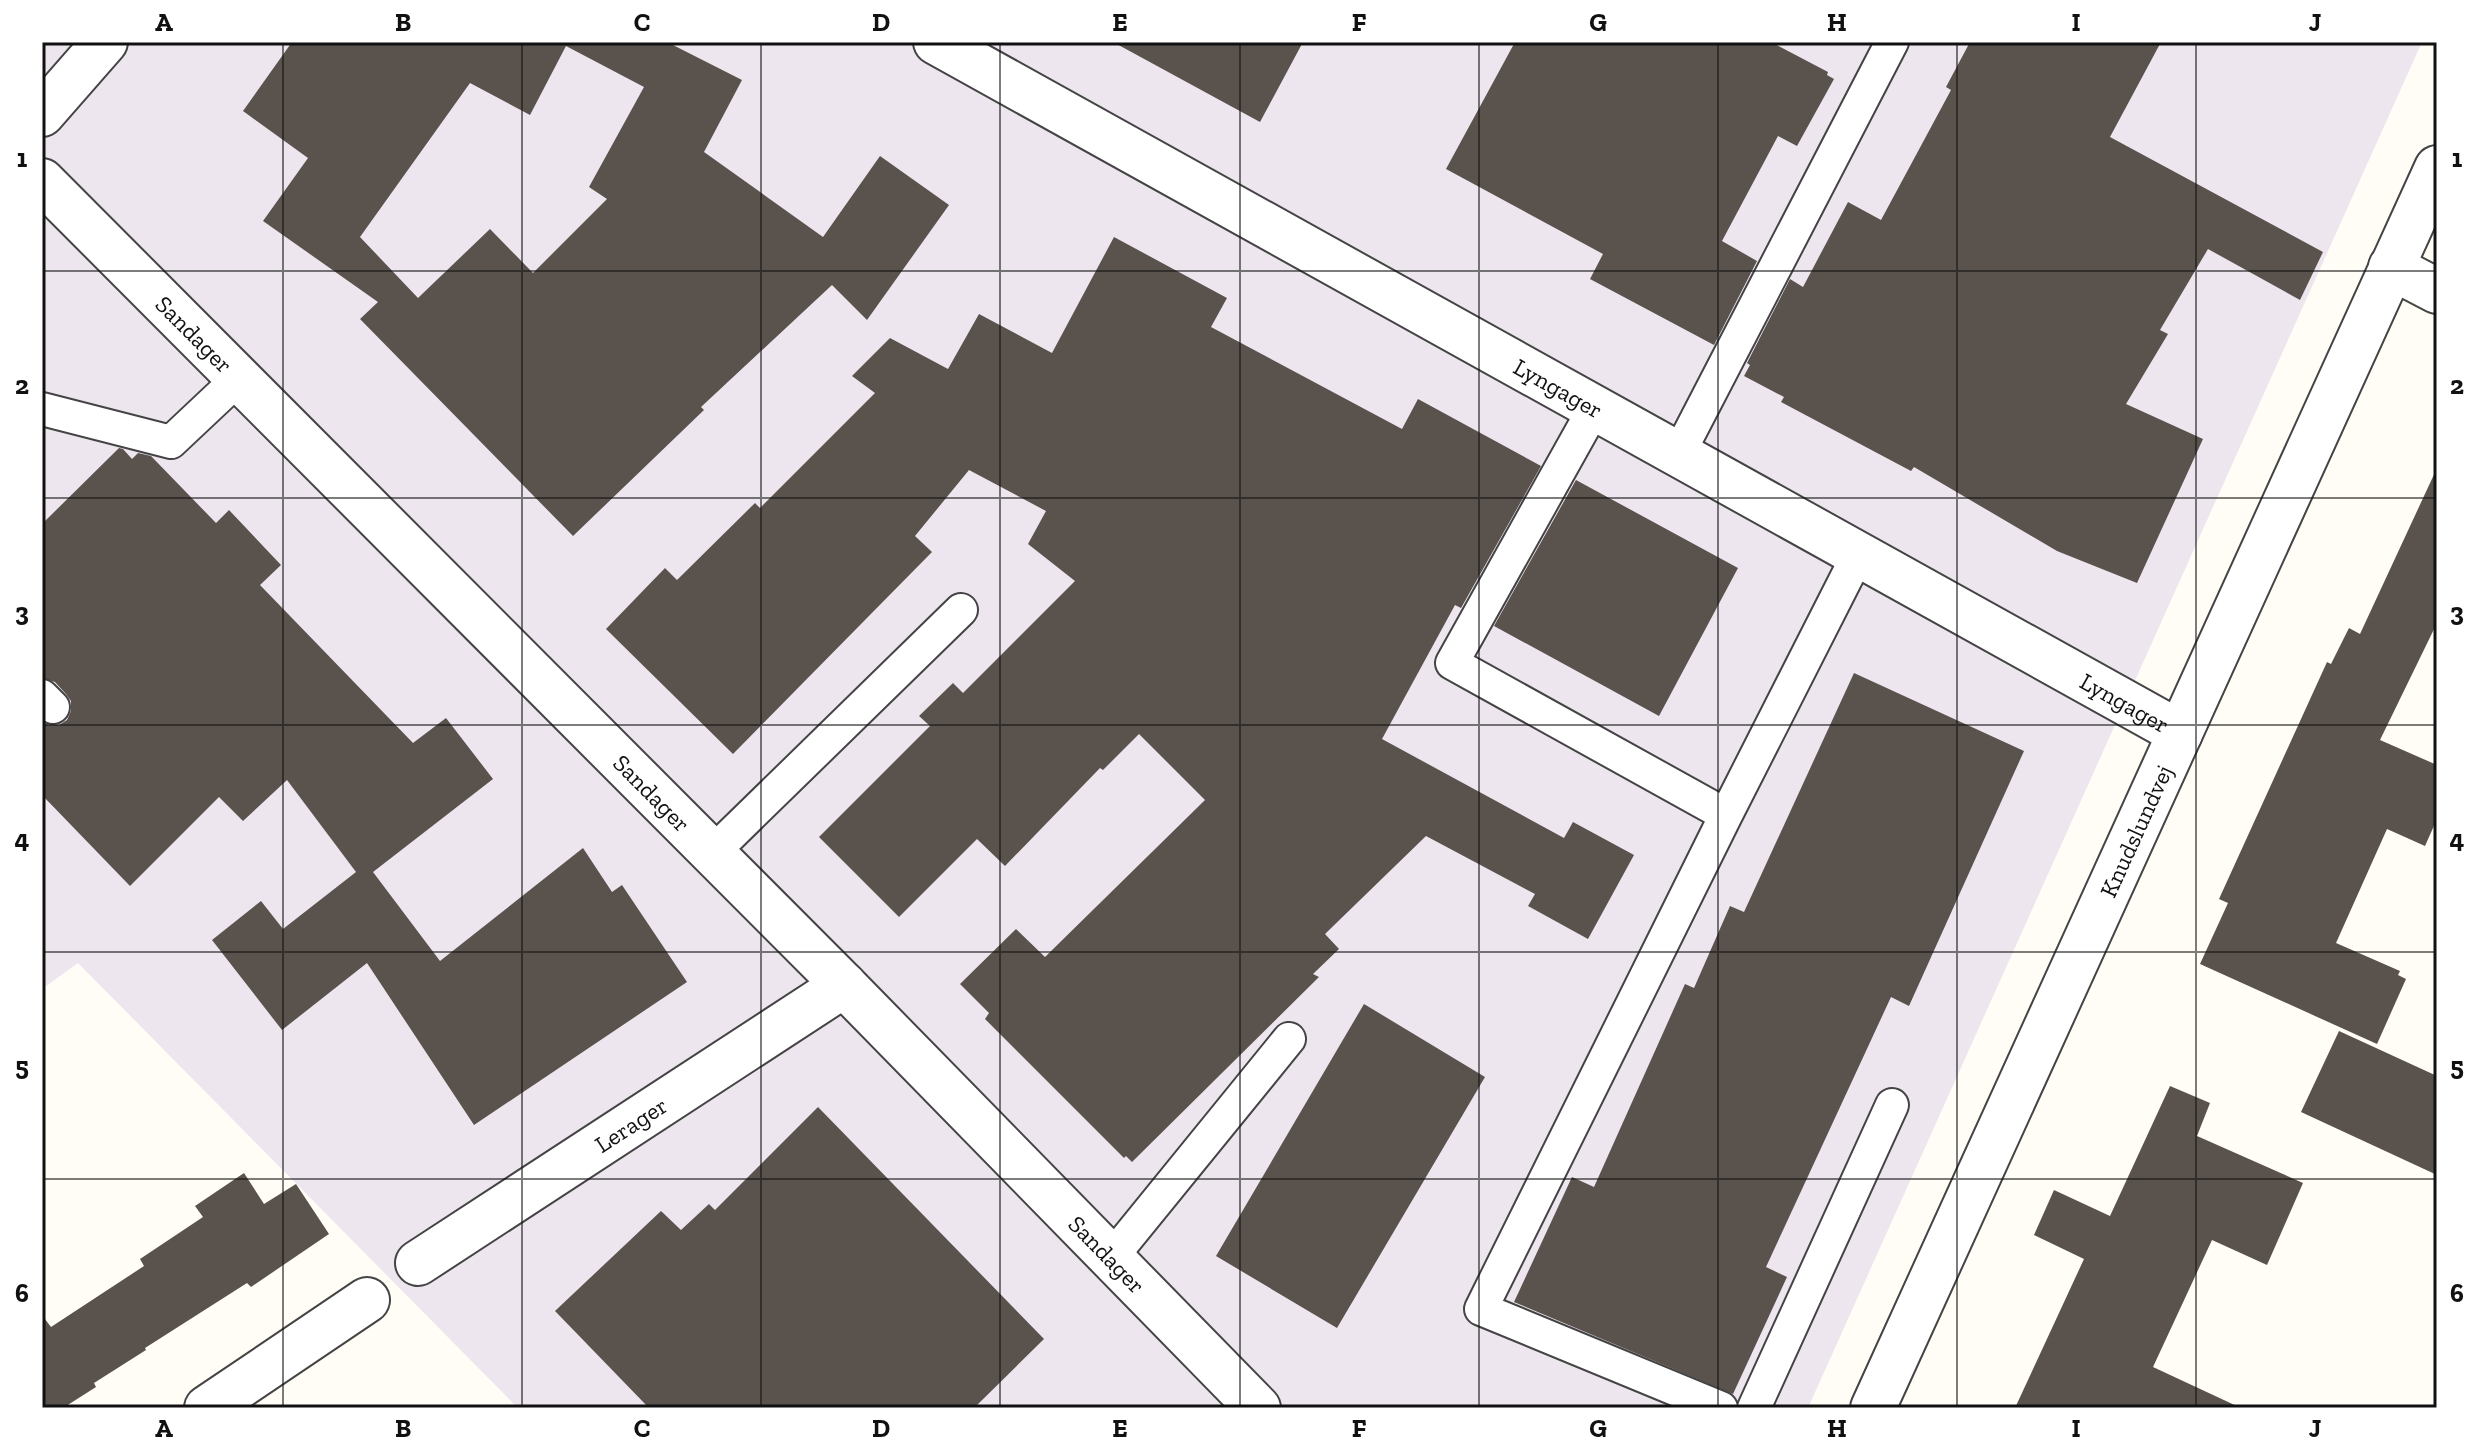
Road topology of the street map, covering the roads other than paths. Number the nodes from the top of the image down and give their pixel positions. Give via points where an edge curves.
1 (105, 42) edge
2 (936, 42) edge
3 (1892, 42) edge
4 (42, 114) edge
5 (2437, 168) edge
6 (42, 181) edge
7 (2391, 267) junction
8 (2437, 291) edge
9 (239, 378) junction
10 (1595, 407) junction
11 (42, 409) edge
12 (1679, 453) junction
13 (1859, 553) junction
14 (961, 610) dead end
15 (2180, 733) junction
16 (1726, 815) junction
17 (712, 853) junction
18 (844, 985) junction
19 (1289, 1039) dead end
20 (1892, 1105) dead end
21 (1111, 1258) junction
22 (418, 1263) dead end
23 (367, 1300) dead end
24 (207, 1408) edge
25 (1258, 1408) edge
26 (1721, 1408) edge
27 (1754, 1408) edge
28 (1873, 1408) edge

1 - 4 street
2 - 10 street, Lyngager
3 - 12 lane
5 - 7 street, Knudslundvej
6 - 9 street, Sandager
7 - 8 street
7 - 15 street, Knudslundvej
9 - 11 lane via 171,442
9 - 17 street, Sandager
10 - 12 street, Lyngager
10 - 16 lane via 1452,663
12 - 13 street, Lyngager
13 - 15 street, Lyngager
13 - 16 lane
14 - 17 lane
15 - 28 street, Knudslundvej
16 - 26 lane via 1481,1309
17 - 18 street, Sandager
18 - 21 street, Sandager
18 - 22 street, Lerager
19 - 21 lane
20 - 27 lane
21 - 25 street, Sandager
23 - 24 street

